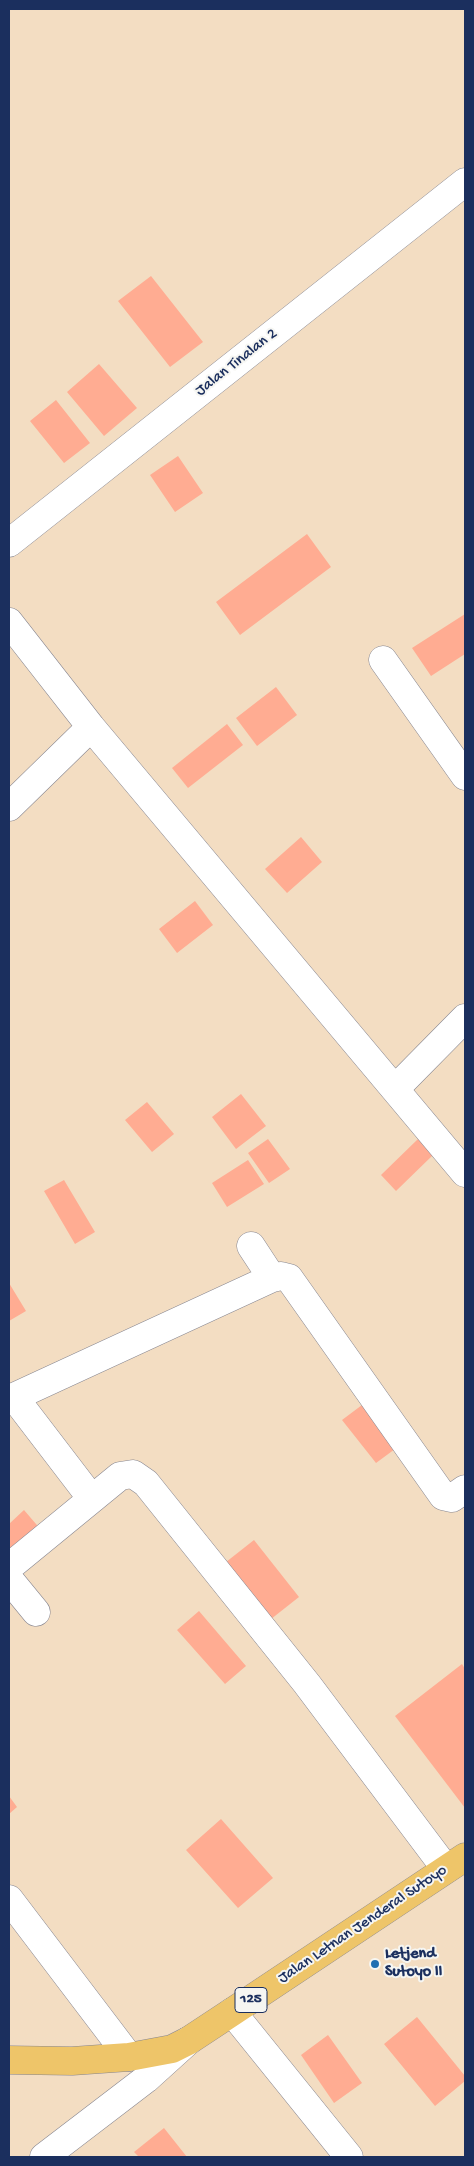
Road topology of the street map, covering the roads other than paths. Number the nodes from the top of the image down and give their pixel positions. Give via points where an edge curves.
1 (465, 182) edge
2 (9, 543) edge
3 (9, 622) edge
4 (383, 660) dead end
5 (91, 727) junction
6 (465, 776) edge
7 (9, 807) edge
8 (465, 1018) edge
9 (394, 1090) junction
10 (465, 1173) edge
11 (251, 1246) dead end
12 (272, 1278) junction
13 (11, 1398) edge
14 (465, 1489) edge
15 (92, 1499) junction
16 (9, 1568) edge
17 (9, 1578) edge
18 (36, 1612) dead end
19 (456, 1863) edge
20 (9, 1899) edge
21 (232, 2012) junction
22 (188, 2041) junction
23 (130, 2058) junction
24 (9, 2060) edge
25 (44, 2157) edge
26 (349, 2157) edge

1 - 2 street, Jalan Tinalan 2
3 - 5 street
4 - 6 street
5 - 7 street
5 - 9 street
8 - 9 street
9 - 10 street
11 - 12 street
12 - 13 street
12 - 14 street via 289,1278 443,1496 452,1498
13 - 15 street
15 - 16 street
15 - 19 street via 120,1476 133,1474 146,1483
17 - 18 street
19 - 21 main road, Jalan Letnan Jenderal Sutoyo / 125
20 - 23 street
21 - 22 main road, Jalan Letnan Jenderal Sutoyo / 125
21 - 26 street
22 - 23 main road, Jalan Letnan Jenderal Sutoyo / 125 via 172,2049
22 - 25 street via 146,2080
23 - 24 main road, Jalan Letnan Jenderal Sutoyo / 125

